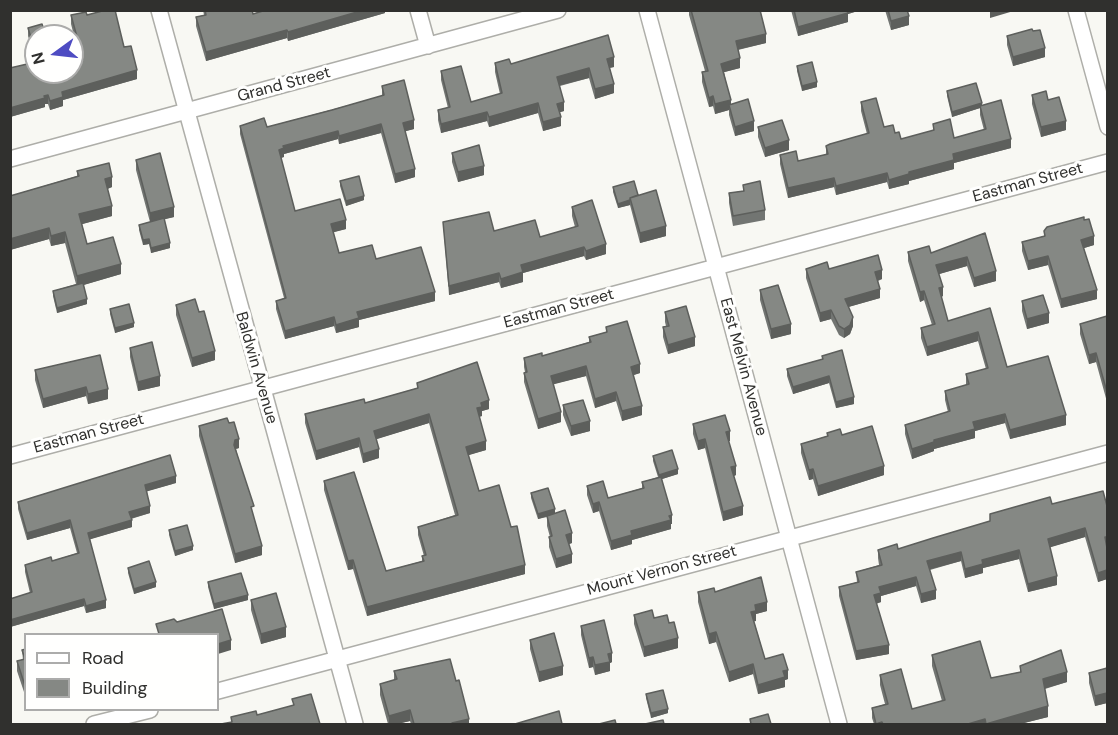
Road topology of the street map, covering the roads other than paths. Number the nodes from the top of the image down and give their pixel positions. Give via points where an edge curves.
1 (159, 10) edge
2 (418, 10) edge
3 (558, 10) edge
4 (647, 10) edge
5 (1076, 10) edge
6 (428, 46) junction
7 (185, 112) junction
8 (1107, 127) edge
9 (10, 159) edge
10 (1107, 162) edge
11 (716, 267) junction
12 (261, 387) junction
13 (1107, 453) edge
14 (10, 456) edge
15 (788, 537) junction
16 (338, 658) junction
17 (219, 691) edge
18 (146, 711) edge
19 (94, 724) edge
20 (355, 724) edge
21 (839, 724) edge

1 - 7 street, Baldwin Avenue
2 - 6 street
3 - 6 street, Grand Street
4 - 11 street, East Melvin Avenue
5 - 8 street
6 - 7 street, Grand Street
7 - 9 street, Grand Street
7 - 12 street, Baldwin Avenue
10 - 11 street, Eastman Street
11 - 12 street, Eastman Street
11 - 15 street, East Melvin Avenue
12 - 14 street, Eastman Street
12 - 16 street, Baldwin Avenue
13 - 15 street, Mount Vernon Street
15 - 16 street, Mount Vernon Street
15 - 21 street, East Melvin Avenue
16 - 17 street, Mount Vernon Street
16 - 20 street, Baldwin Avenue
18 - 19 street

